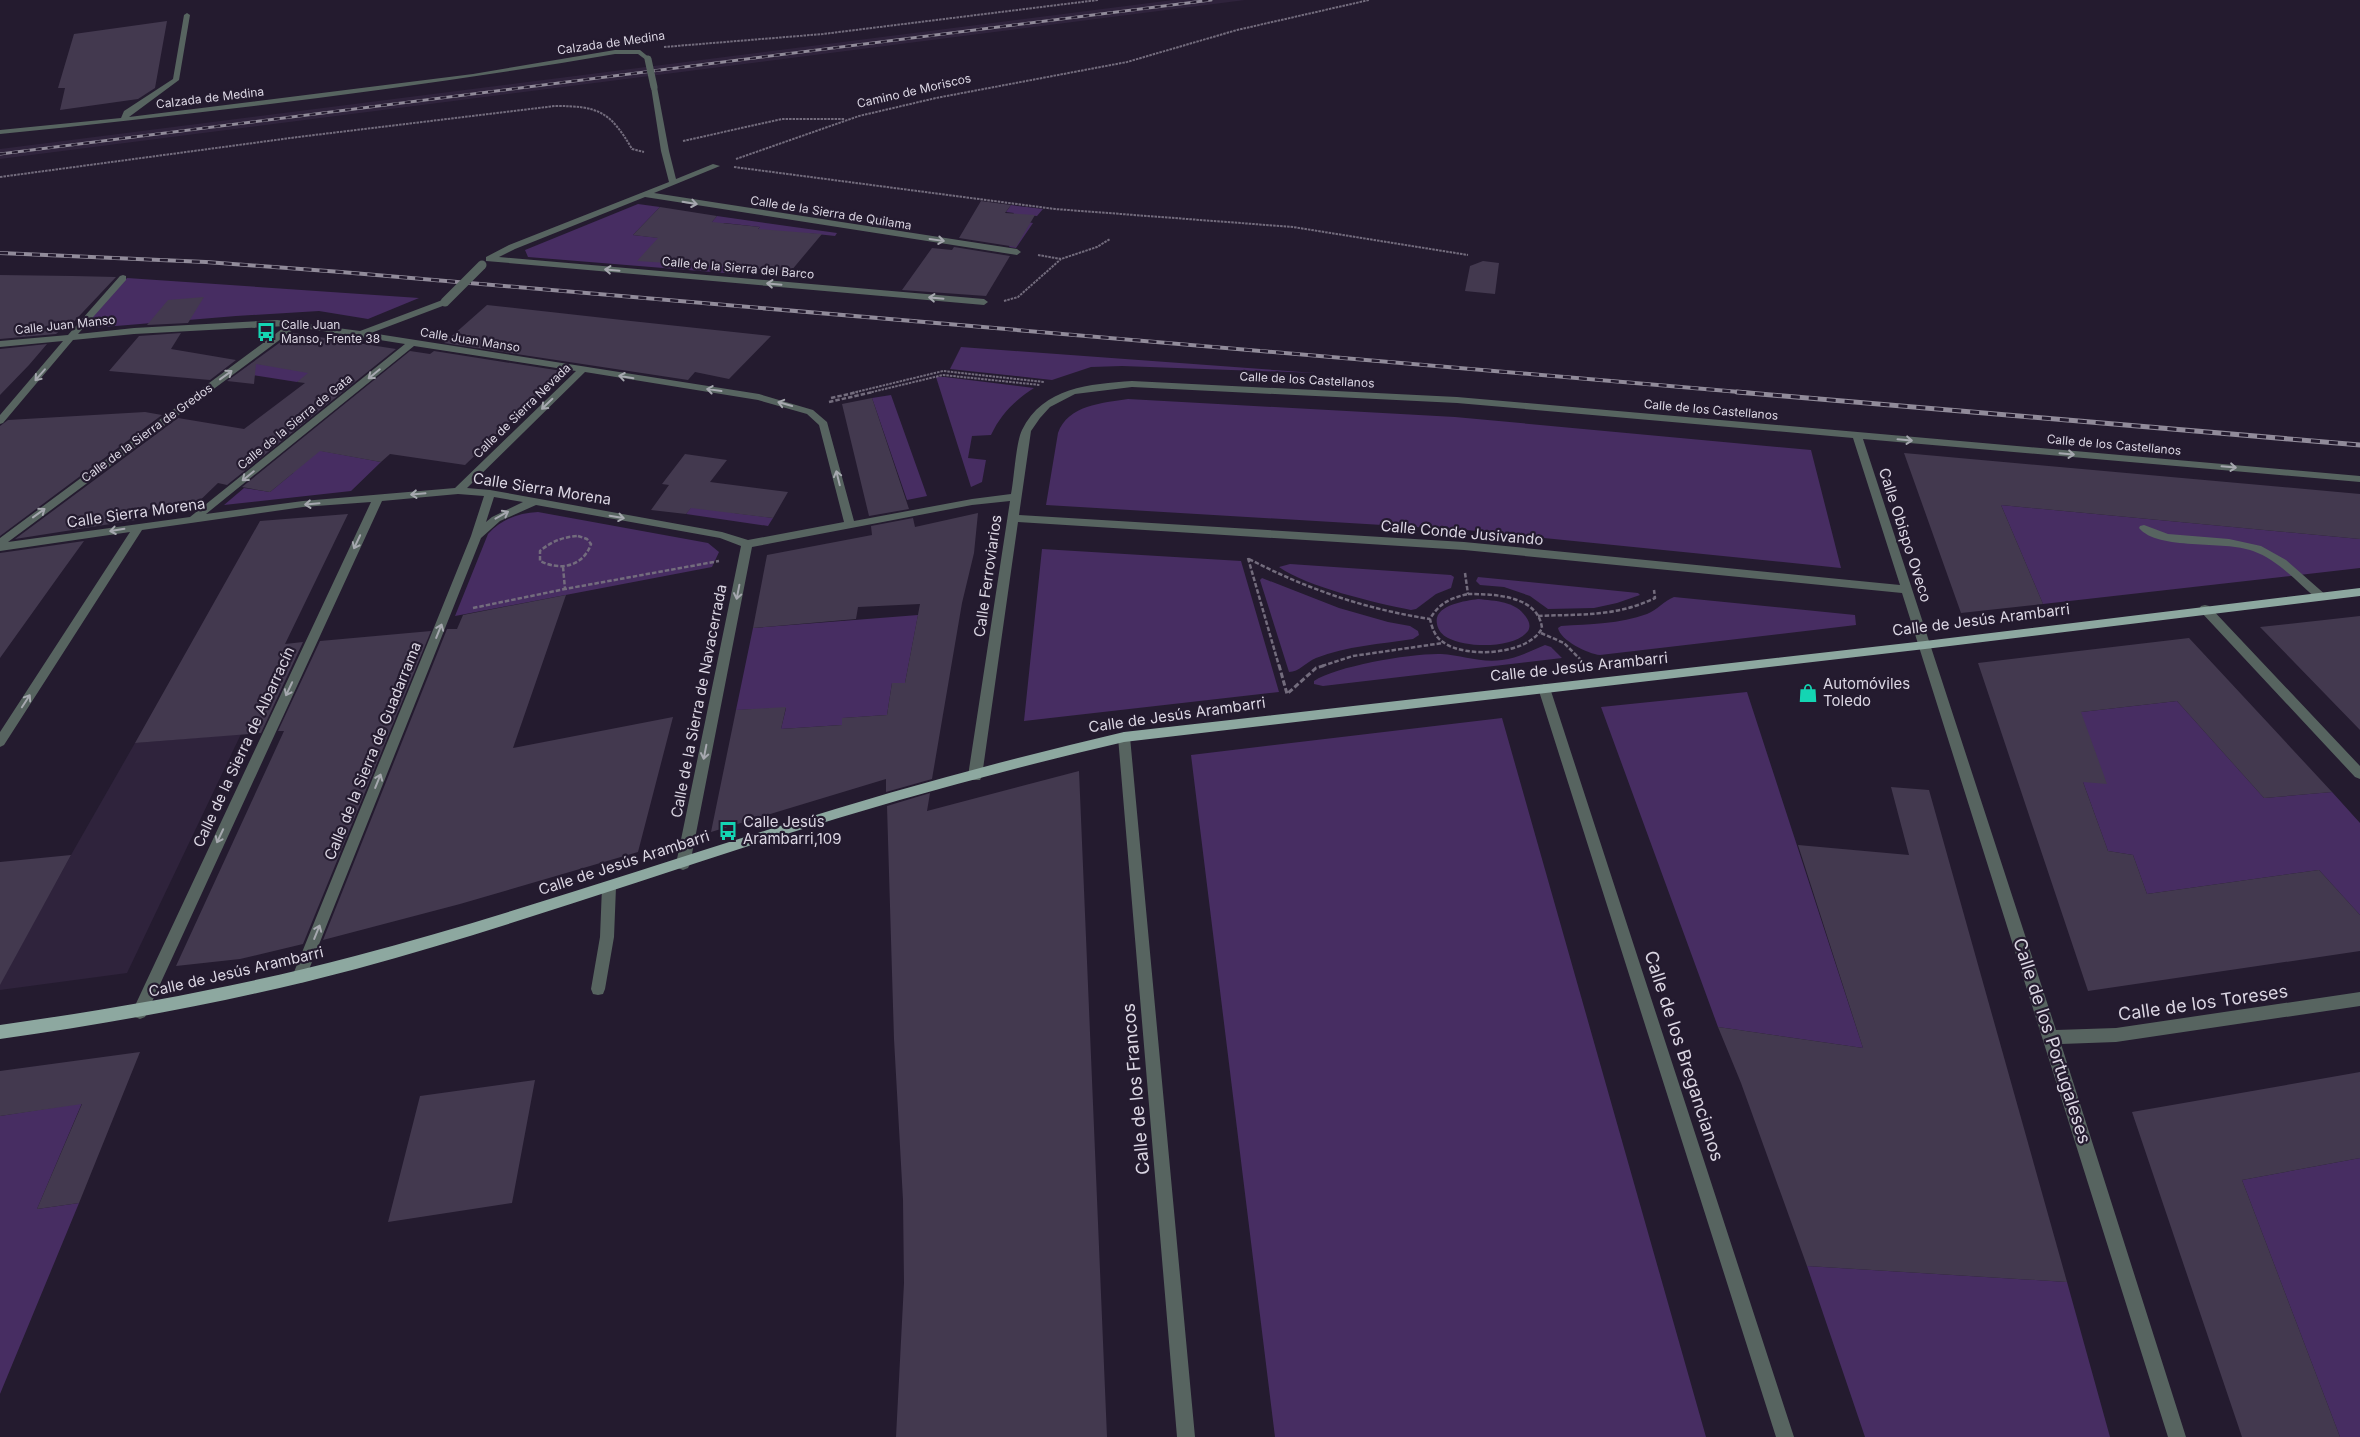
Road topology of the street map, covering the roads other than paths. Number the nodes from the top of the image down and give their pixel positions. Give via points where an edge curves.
1 (187, 15) dead end
2 (126, 120) junction
3 (0, 132) edge
4 (719, 165) road end
5 (673, 182) junction
6 (642, 194) junction
7 (1017, 252) road end
8 (491, 258) junction
9 (123, 278) dead end
10 (984, 302) road end
11 (294, 324) junction
12 (359, 334) junction
13 (70, 337) junction
14 (412, 343) junction
15 (0, 344) edge
16 (582, 370) junction
17 (1060, 396) joint
18 (0, 421) edge
19 (1857, 435) junction
20 (2360, 479) edge
21 (458, 491) junction
22 (490, 493) junction
23 (1015, 497) junction
24 (378, 498) junction
25 (533, 502) junction
26 (1013, 518) junction
27 (193, 520) junction
28 (850, 525) junction
29 (139, 527) junction
30 (2144, 528) dead end
31 (476, 536) junction
32 (0, 543) edge
33 (746, 544) junction
34 (0, 547) edge
35 (1908, 590) junction
36 (2360, 592) edge
37 (2321, 596) junction
38 (2205, 609) junction
39 (1925, 645) junction
40 (1544, 688) junction
41 (1124, 737) junction
42 (0, 742) edge
43 (2360, 774) edge
44 (975, 776) junction
45 (683, 864) junction
46 (609, 887) junction
47 (299, 977) junction
48 (598, 989) dead end
49 (2360, 999) edge
50 (140, 1012) junction
51 (0, 1032) edge
52 (2051, 1037) junction
53 (1186, 1437) edge
54 (1785, 1437) edge
55 (2177, 1437) edge

1 - 2 street via 176,80 127,114
2 - 3 street, Calzada de Medina
2 - 5 street, Calzada de Medina, bridge via 473,76 615,52 640,52 648,59
4 - 5 street
5 - 6 street
6 -> 7 street, Calle de la Sierra de Quilama
6 - 8 street
10 -> 8 street, Calle de la Sierra del Barco
8 - 12 street, bridge via 445,302
9 - 13 street
11 - 12 street, Calle Juan Manso
11 - 13 street, Calle Juan Manso
32 -> 11 street, Calle de la Sierra de Gredos
12 - 14 street, Calle Juan Manso
13 - 15 street, Calle Juan Manso
13 -> 18 street
14 - 16 street, Calle Juan Manso
14 -> 27 street, Calle de la Sierra de Gata
16 -> 21 street, Calle de Sierra Nevada
28 -> 16 street, Calle Juan Manso via 824,424 813,414 759,396
17 - 19 street, Calle de los Castellanos via 1097,387 1132,384 1457,400
17 - 23 street, Calle Ferroviarios via 1036,414 1026,431
19 -> 20 street, Calle de los Castellanos
19 - 35 street, Calle Obispo Oveco
21 - 22 street, Calle Sierra Morena
21 -> 24 street, Calle Sierra Morena
22 - 25 street, Calle Sierra Morena
22 - 31 street, Calle de la Sierra de Guadarrama
23 - 26 street, Calle Ferroviarios
23 - 28 street
24 -> 27 street, Calle Sierra Morena via 302,504
24 -> 50 street, Calle de la Sierra de Albarracín
31 -> 25 street, Calle de la Sierra de Guadarrama via 496,518
25 -> 33 street, Calle Sierra Morena via 722,535
26 - 35 street, Calle Conde Jusivando via 1464,546
26 - 44 street, Calle Ferroviarios
27 - 29 street, Calle Sierra Morena
28 - 33 street
29 -> 34 street, Calle Sierra Morena
42 -> 29 street
30 - 37 street via 2165,537 2256,548 2274,556
47 -> 31 street, Calle de la Sierra de Guadarrama
33 -> 45 street, Calle de la Sierra de Navacerrada
35 - 39 street, Calle Obispo Oveco
36 - 37 main road, Calle de Jesús Arambarri
37 - 38 main road, Calle de Jesús Arambarri
38 - 39 main road, Calle de Jesús Arambarri
38 - 43 street
39 - 40 main road, Calle de Jesús Arambarri
39 - 52 street, Calle de los Portugaleses
40 - 41 main road, Calle de Jesús Arambarri
40 - 54 street, Calle de los Bregancianos
41 - 44 main road, Calle de Jesús Arambarri
41 - 53 street, Calle de los Francos
44 - 45 main road, Calle de Jesús Arambarri via 881,801
45 - 46 main road, Calle de Jesús Arambarri
46 - 47 main road, Calle de Jesús Arambarri
46 - 48 street via 607,937
47 - 50 main road, Calle de Jesús Arambarri
49 - 52 street, Calle de los Toreses via 2116,1035
50 - 51 main road, Calle de Jesús Arambarri
52 - 55 street, Calle de los Portugaleses

